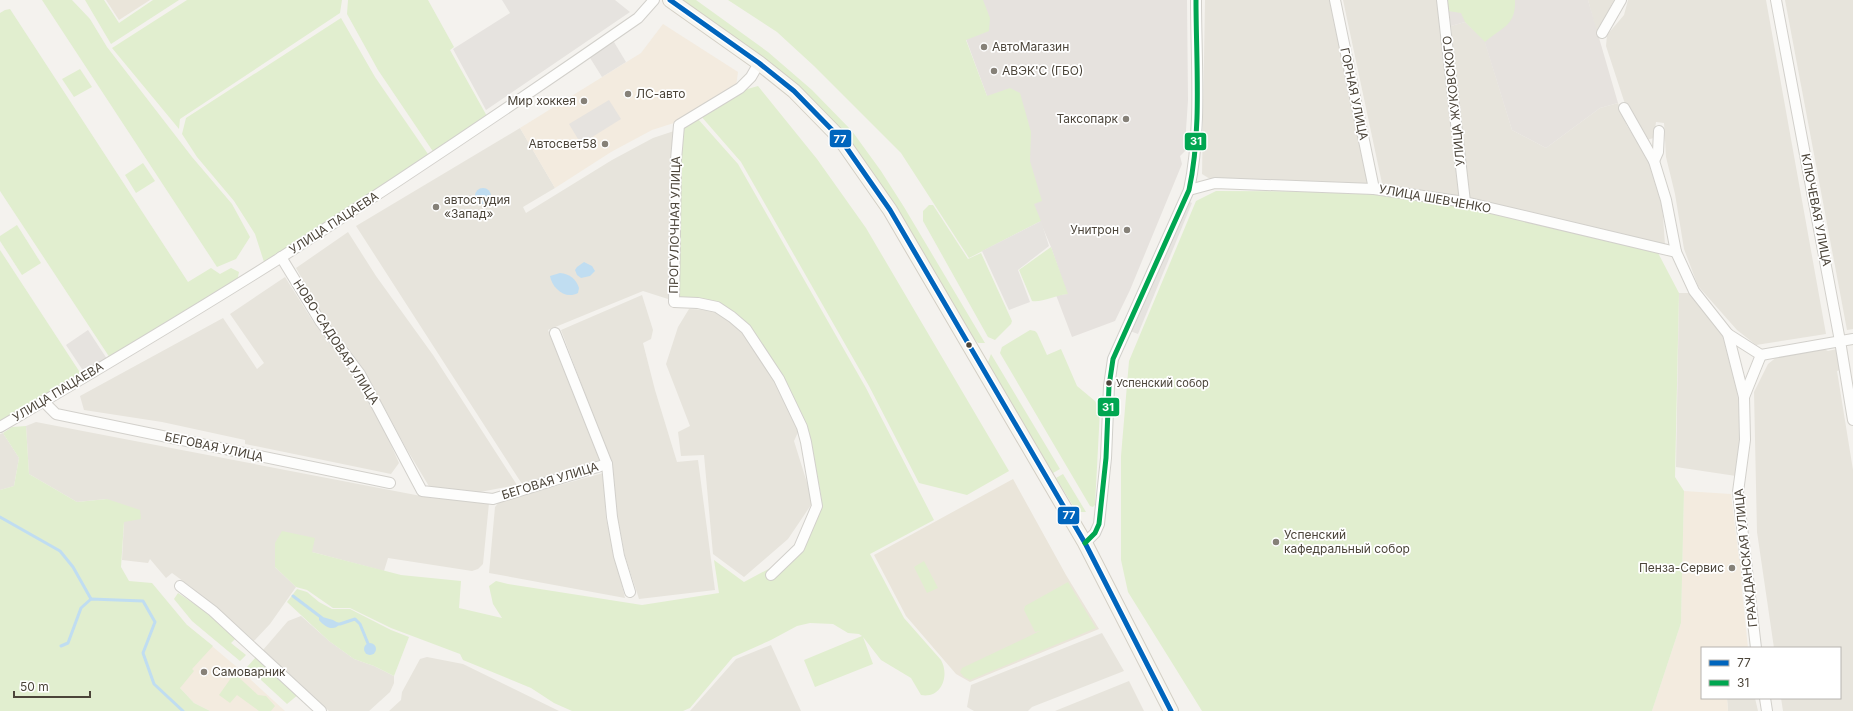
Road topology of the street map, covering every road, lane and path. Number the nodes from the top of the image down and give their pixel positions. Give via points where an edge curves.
1 (654, 0) edge
2 (670, 0) edge
3 (1196, 0) edge
4 (1335, 0) edge
5 (1442, 0) edge
6 (1621, 0) edge
7 (1776, 0) edge
8 (1602, 33) dead end
9 (759, 63) junction
10 (1624, 108) dead end
11 (1659, 131) dead end
12 (1654, 161) junction
13 (1374, 188) junction
14 (1189, 190) junction
15 (1465, 202) junction
16 (1676, 252) junction
17 (281, 257) junction
18 (555, 333) dead end
19 (1728, 334) junction
20 (1853, 338) edge
21 (1840, 341) junction
22 (1761, 355) junction
23 (1744, 397) junction
24 (43, 401) junction
25 (1853, 420) edge
26 (0, 427) edge
27 (607, 464) junction
28 (390, 483) dead end
29 (422, 491) joint
30 (1085, 543) junction
31 (771, 575) dead end
32 (180, 586) dead end
33 (630, 592) dead end
34 (1756, 647) edge
35 (1765, 699) edge
36 (321, 711) edge
37 (1171, 711) edge
38 (1767, 711) edge

1 - 17 street, УЛИЦА ПАЦАЕВА via 638,18 492,119
2 - 9 main road
3 - 14 street via 1196,147
4 - 13 street, ГОРНАЯ УЛИЦА
5 - 15 street, УЛИЦА ЖУКОВСКОГО
6 - 8 street
7 - 21 street, КЛЮЧЕВАЯ УЛИЦА
9 - 30 main road via 794,90 839,137 890,210
9 - 31 street, ПРОГУЛОЧНАЯ УЛИЦА via 751,77 740,88 679,125 676,160 674,302 717,307 746,329 779,379 793,406 806,442 817,506 799,548
10 - 12 street, ГРАЖДАНСКАЯ УЛИЦА
11 - 12 street via 1658,152
12 - 16 street, ГРАЖДАНСКАЯ УЛИЦА via 1666,200
13 - 14 street, УЛИЦА ШЕВЧЕНКО via 1215,183
13 - 15 street, УЛИЦА ШЕВЧЕНКО
14 - 30 street via 1113,359 1099,524 1095,533
15 - 16 street, УЛИЦА ШЕВЧЕНКО
16 - 19 street, ГРАЖДАНСКАЯ УЛИЦА via 1694,291
17 - 24 street, УЛИЦА ПАЦАЕВА
17 - 29 street, НОВО-САДОВАЯ УЛИЦА via 320,321 360,374
18 - 27 street
19 - 22 street
19 - 23 street, ГРАЖДАНСКАЯ УЛИЦА
20 - 21 street
21 - 22 street
21 - 25 street, КЛЮЧЕВАЯ УЛИЦА
22 - 23 street, ГРАЖДАНСКАЯ УЛИЦА
23 - 34 street, ГРАЖДАНСКАЯ УЛИЦА via 1745,440 1738,492
24 - 26 street, УЛИЦА ПАЦАЕВА
24 - 28 street, БЕГОВАЯ УЛИЦА via 56,414
27 - 29 street, БЕГОВАЯ УЛИЦА via 493,499
27 - 33 street via 619,556
30 - 37 main road
32 - 36 street via 213,611
35 - 38 street

